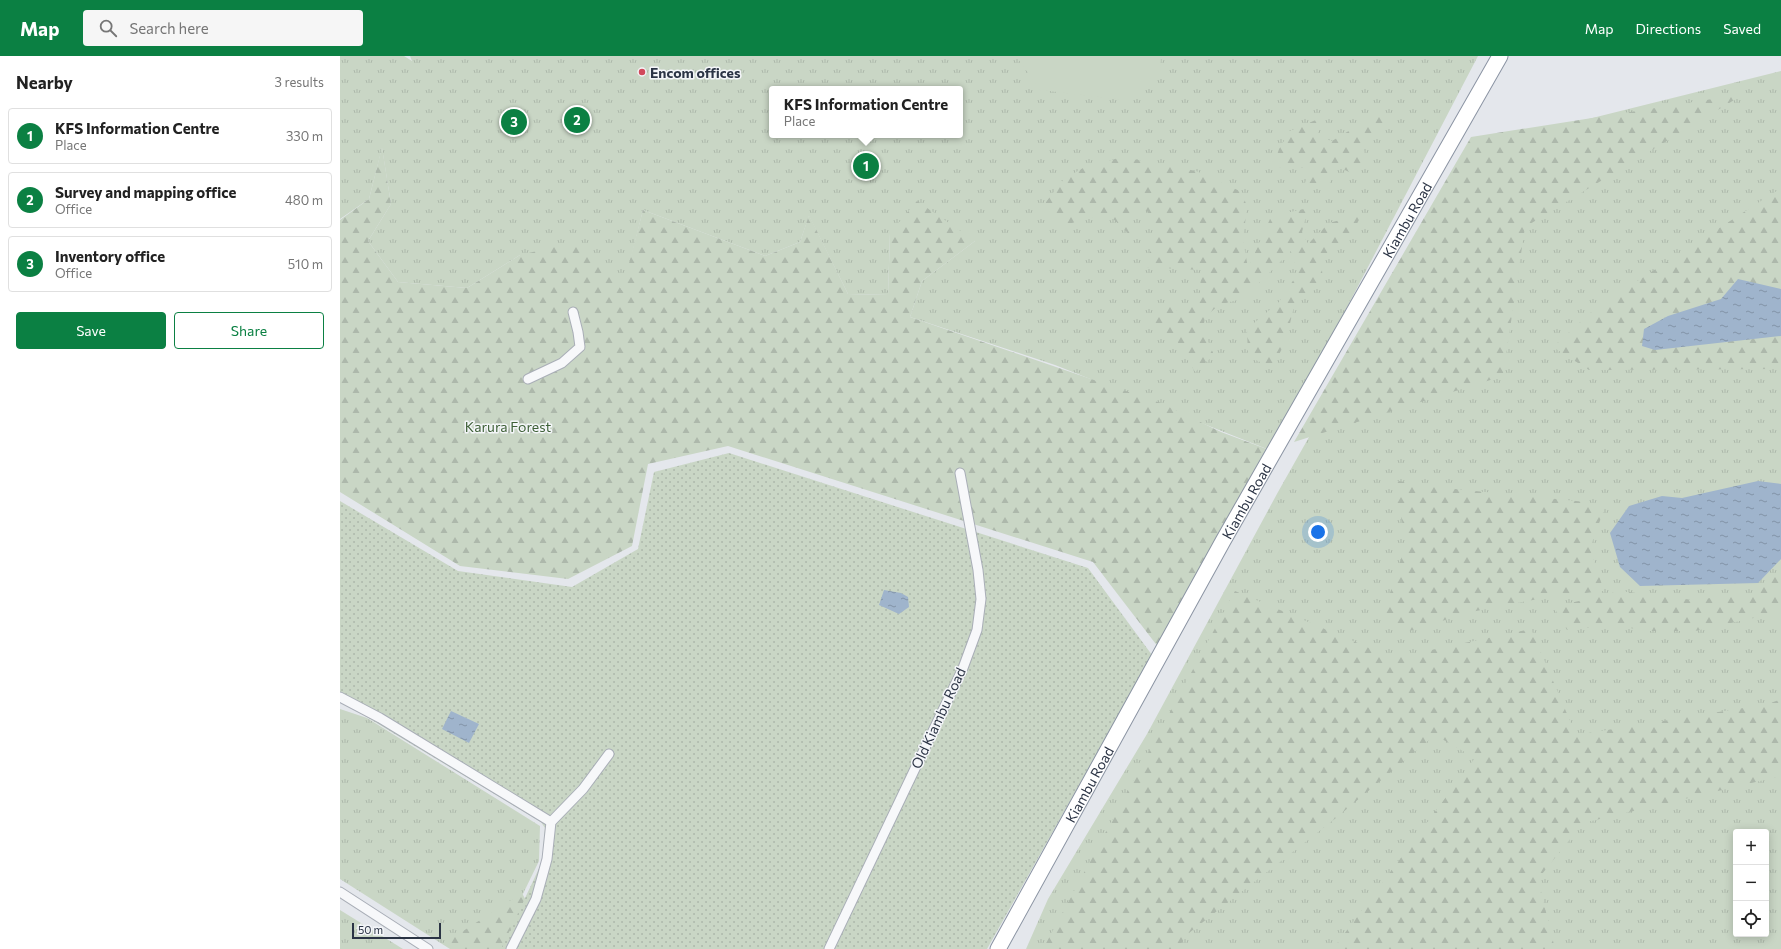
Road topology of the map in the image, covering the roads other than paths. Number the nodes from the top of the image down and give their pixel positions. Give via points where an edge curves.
1 (1500, 56) edge
2 (572, 312) dead end
3 (528, 379) dead end
4 (960, 473) dead end
5 (340, 697) edge
6 (609, 754) dead end
7 (551, 822) junction
8 (340, 892) edge
9 (428, 949) edge
10 (511, 949) edge
11 (829, 949) edge
12 (998, 949) edge

1 - 12 highway, Kiambu Road via 1223,541
2 - 3 street via 580,347 562,363
4 - 11 street, Old Kiambu Road via 978,570 981,599 977,630 959,674
5 - 7 street
6 - 7 street via 583,789
7 - 10 street via 547,859 536,898
8 - 9 street

